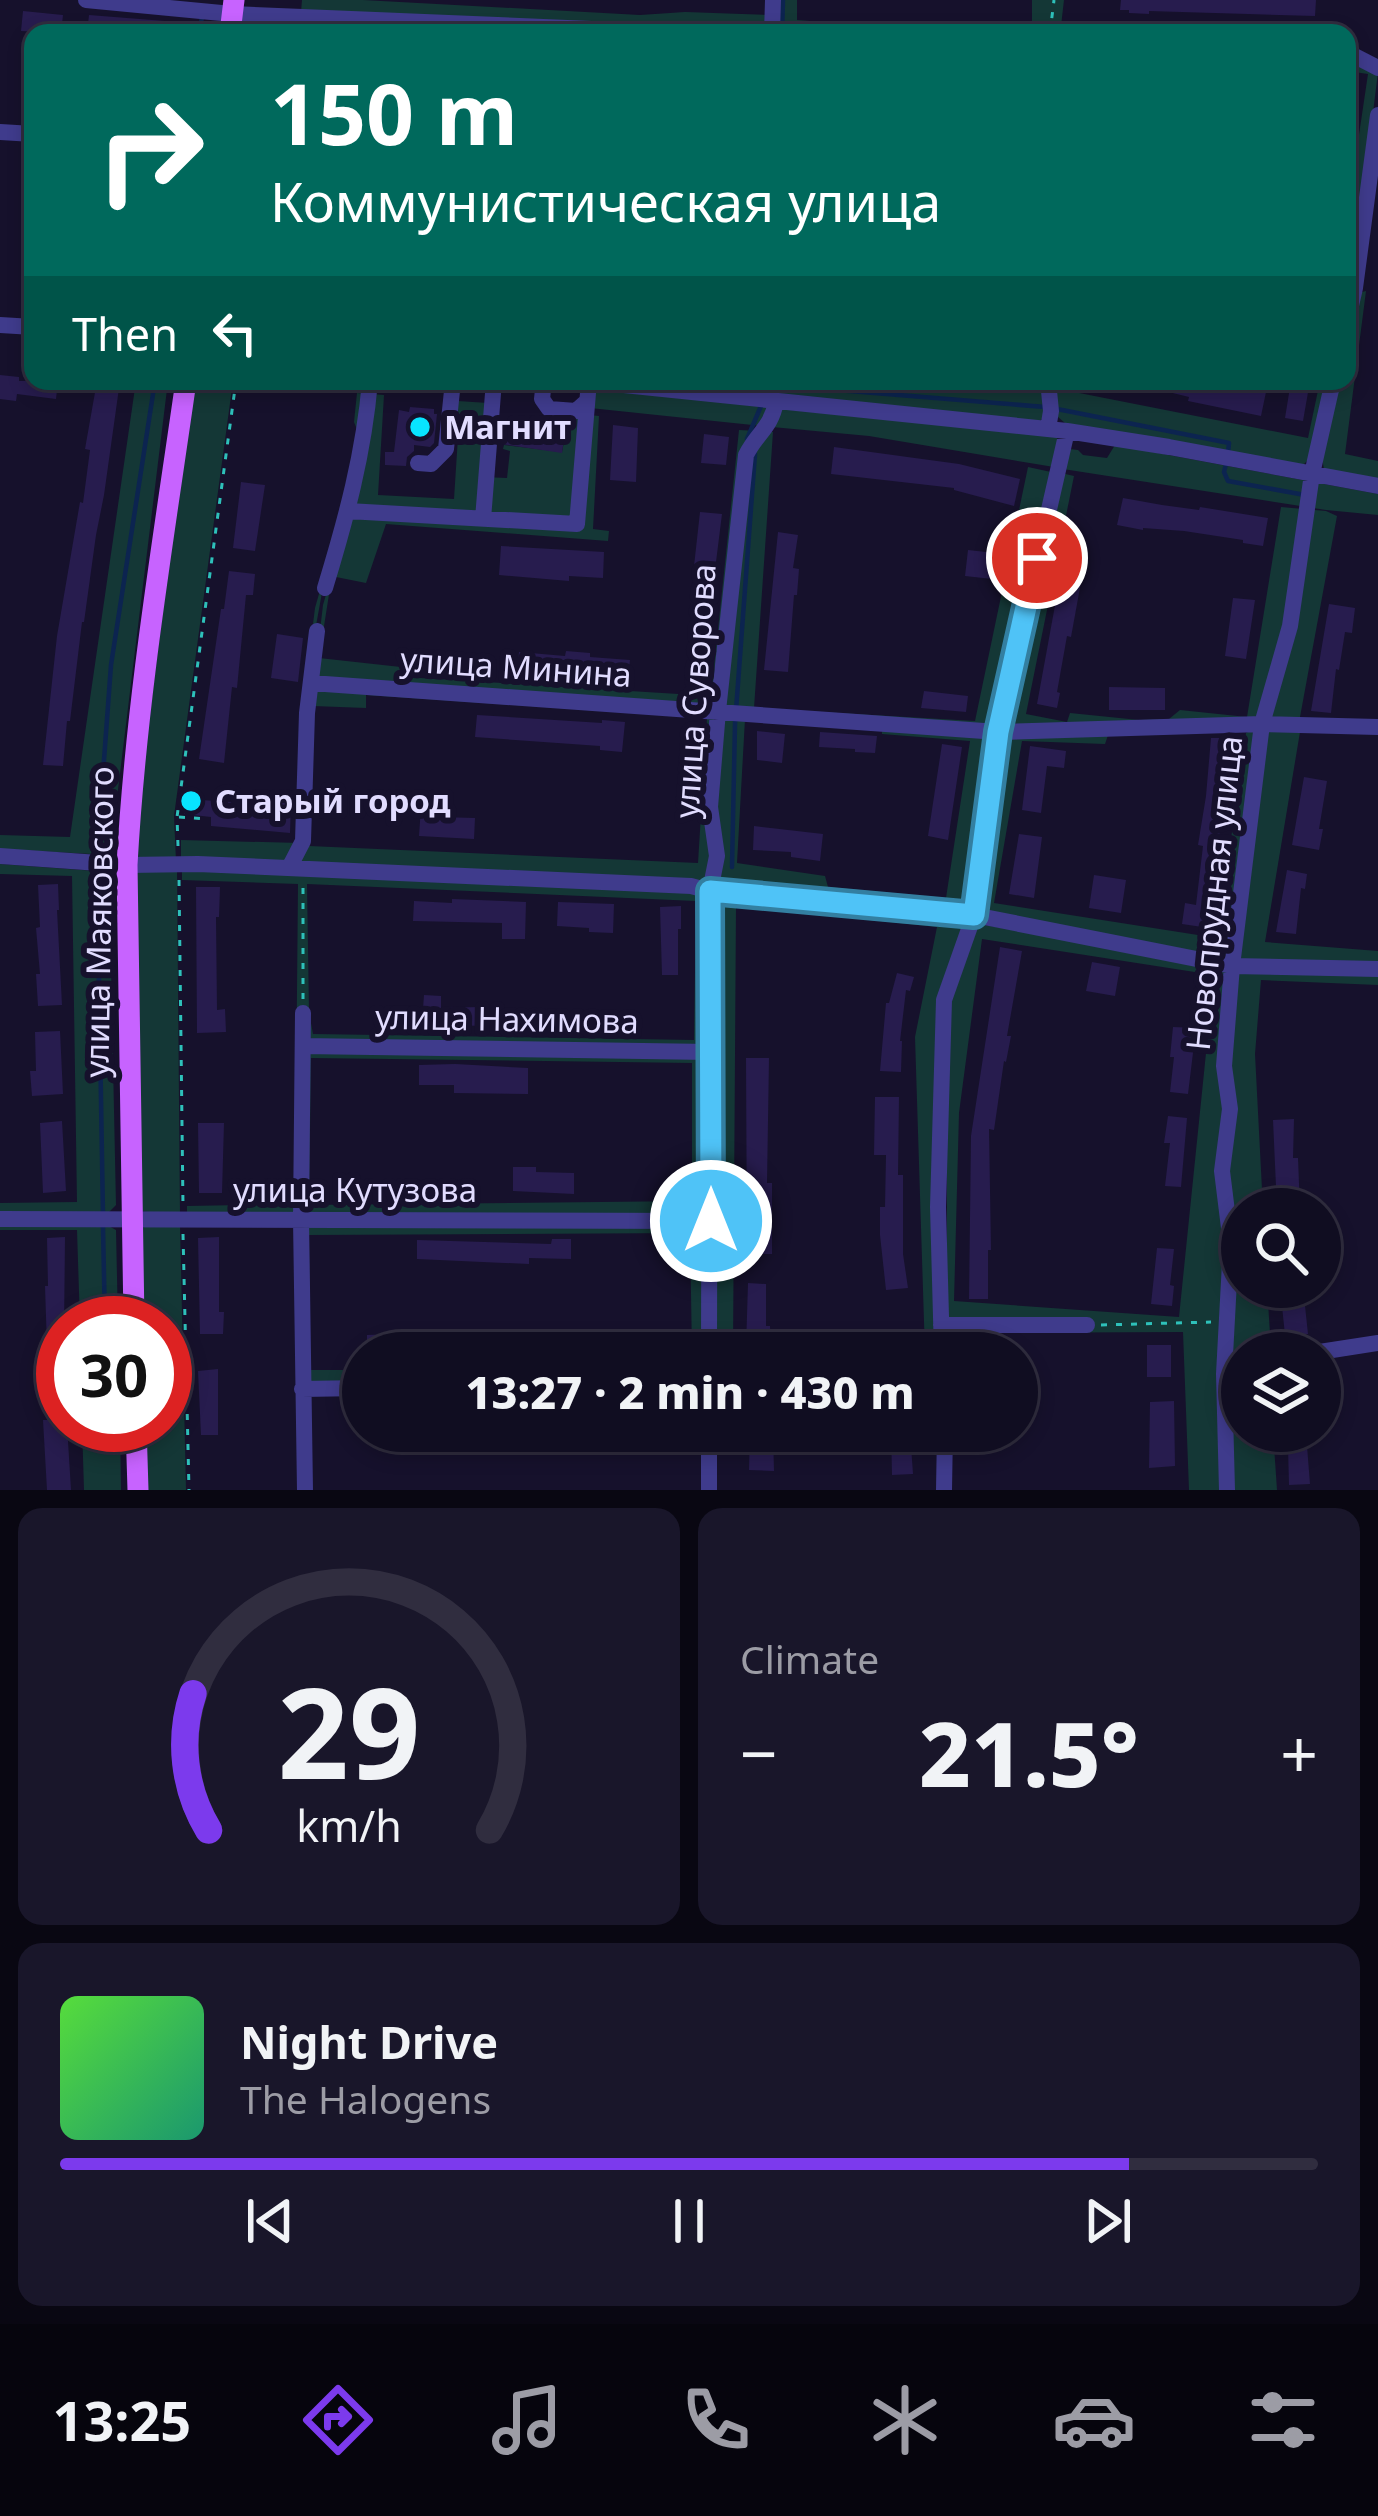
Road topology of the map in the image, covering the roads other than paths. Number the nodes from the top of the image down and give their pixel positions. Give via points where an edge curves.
1 (86, 0) edge
2 (268, 7) edge
3 (232, 16) edge
4 (542, 24) edge
5 (1378, 115) edge
6 (1358, 287) edge
7 (185, 390) edge
8 (369, 390) edge
9 (452, 390) edge
10 (493, 390) edge
11 (543, 390) edge
12 (587, 390) edge
13 (743, 390) edge
14 (1049, 390) edge
15 (1332, 390) edge
16 (776, 401) junction
17 (586, 402) junction
18 (1057, 430) junction
19 (418, 463) dead end
20 (1312, 474) junction
21 (1378, 486) edge
22 (348, 511) junction
23 (483, 518) junction
24 (325, 588) dead end
25 (317, 631) dead end
26 (311, 683) junction
27 (718, 710) junction
28 (1262, 724) junction
29 (1378, 727) edge
30 (998, 732) junction
31 (0, 856) edge
32 (127, 865) junction
33 (296, 868) junction
34 (710, 891) junction
35 (974, 915) junction
36 (1232, 966) junction
37 (1378, 969) edge
38 (303, 1013) road end
39 (303, 1046) junction
40 (710, 1052) junction
41 (0, 1219) edge
42 (301, 1219) junction
43 (131, 1220) junction
44 (711, 1221) junction
45 (133, 1296) edge
46 (941, 1325) junction
47 (1087, 1325) road end
48 (709, 1332) edge
49 (941, 1332) edge
50 (1226, 1332) edge
51 (1378, 1343) edge
52 (1341, 1349) edge
53 (342, 1388) edge
54 (302, 1389) junction
55 (137, 1452) edge
56 (709, 1452) edge
57 (945, 1452) edge
58 (1226, 1452) edge
59 (138, 1490) edge
60 (305, 1490) edge
61 (709, 1490) edge
62 (944, 1490) edge
63 (1227, 1490) edge

1 - 3 street
2 - 3 street
2 - 4 street
5 - 6 street
7 - 32 main road, улица Маяковского via 149,634
8 - 22 street
9 - 19 street via 446,449 431,464
10 - 23 street
11 - 17 street via 549,409 576,411
12 - 17 street
13 - 16 street
14 - 18 street
15 - 20 street, Новопрудная улица
16 - 18 street
16 - 27 street, улица Суворова via 746,455
17 - 23 street via 578,524
18 - 20 street
18 - 30 street
20 - 21 street
20 - 28 street, Новопрудная улица via 1290,626
22 - 23 street
22 - 24 street
25 - 26 street
26 - 27 street, улица Минина
26 - 33 street
27 - 30 street, улица Минина
27 - 34 street, улица Суворова
28 - 29 street, улица Минина
28 - 30 street, улица Минина
28 - 36 street, Новопрудная улица
30 - 35 street
31 - 32 street
32 - 33 street
32 - 43 main road, улица Маяковского
33 - 34 street
34 - 35 street
34 - 40 street, улица Суворова
35 - 36 street
35 - 46 street via 944,1000
36 - 37 street
36 - 50 street, Новопрудная улица via 1222,1171 1231,1244
38 - 39 street
39 - 40 street, улица Нахимова
39 - 42 street
40 - 44 street, улица Суворова
41 - 43 street, улица Кутузова
42 - 43 street, улица Кутузова
42 - 44 street, улица Кутузова
42 - 54 street
43 - 45 main road, улица Маяковского
44 - 48 street, улица Суворова
46 - 47 street
46 - 49 street
51 - 52 street
53 - 54 street
54 - 60 street
55 - 59 main road
56 - 61 street
57 - 62 street
58 - 63 street, Новопрудная улица

